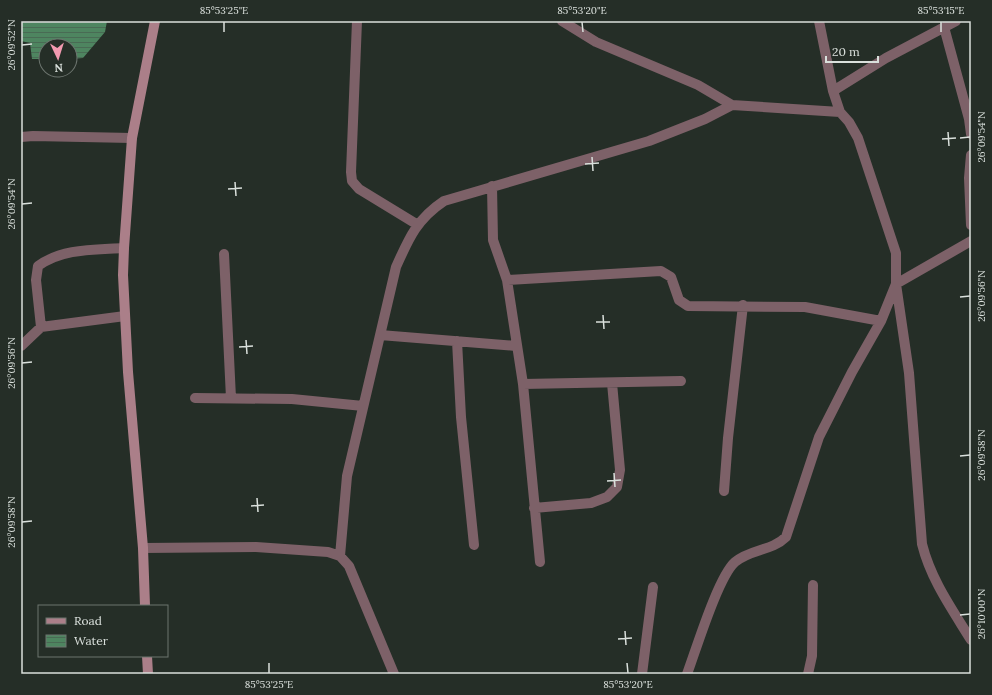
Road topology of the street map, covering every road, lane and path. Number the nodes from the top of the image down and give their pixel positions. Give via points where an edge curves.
1 (155, 21) edge
2 (357, 21) edge
3 (565, 21) edge
4 (820, 21) edge
5 (956, 21) edge
6 (944, 27) junction
7 (834, 91) junction
8 (732, 105) junction
9 (840, 112) junction
10 (971, 134) edge
11 (21, 138) edge
12 (132, 138) junction
13 (971, 155) edge
14 (492, 186) junction
15 (418, 225) junction
16 (971, 225) edge
17 (971, 241) edge
18 (124, 248) junction
19 (224, 254) dead end
20 (506, 280) junction
21 (896, 284) junction
22 (743, 306) junction
23 (125, 316) junction
24 (881, 321) junction
25 (40, 327) junction
26 (380, 334) junction
27 (457, 342) junction
28 (21, 346) edge
29 (516, 346) junction
30 (681, 381) dead end
31 (612, 383) junction
32 (523, 384) junction
33 (195, 398) dead end
34 (231, 398) junction
35 (363, 406) junction
36 (724, 491) dead end
37 (534, 508) junction
38 (474, 545) dead end
39 (143, 548) junction
40 (340, 556) junction
41 (540, 562) dead end
42 (813, 585) dead end
43 (653, 587) dead end
44 (145, 605) edge
45 (971, 640) edge
46 (147, 657) edge
47 (148, 674) edge
48 (394, 674) edge
49 (642, 674) edge
50 (687, 674) edge
51 (808, 674) edge

1 - 12 street
2 - 15 street via 352,181 359,189
3 - 8 street via 596,42 698,85
4 - 7 street
5 - 6 street
6 - 7 street via 886,58
6 - 10 street
7 - 9 street
8 - 9 street
8 - 14 street via 705,119 649,141
9 - 21 street via 858,138 896,253
11 - 12 street
12 - 18 street
13 - 16 street
14 - 15 street via 444,201 428,211
14 - 20 street via 493,240
15 - 26 street via 409,237 396,267
17 - 21 street
18 - 23 street
18 - 25 street via 62,253 38,266 36,280
19 - 34 street
20 - 22 street via 661,271 671,277 679,300 688,306
20 - 29 street
21 - 24 street
21 - 45 street via 910,373 922,544 927,564 937,585
22 - 24 street via 805,308
22 - 36 street
23 - 25 street
23 - 39 street
24 - 50 street via 820,437 786,537 778,544 745,555 734,563 723,579
25 - 28 street
26 - 27 street
26 - 35 street
27 - 29 street
27 - 38 street via 461,417
29 - 32 street
30 - 31 street
31 - 32 street
31 - 37 street via 620,470 617,487 607,498 591,503
32 - 37 street
33 - 34 street
34 - 35 street via 292,399
35 - 40 street via 347,476
37 - 41 street
39 - 40 street via 256,547 328,552
39 - 44 street
40 - 48 street via 350,566
42 - 51 street via 812,656
43 - 49 street
46 - 47 street

